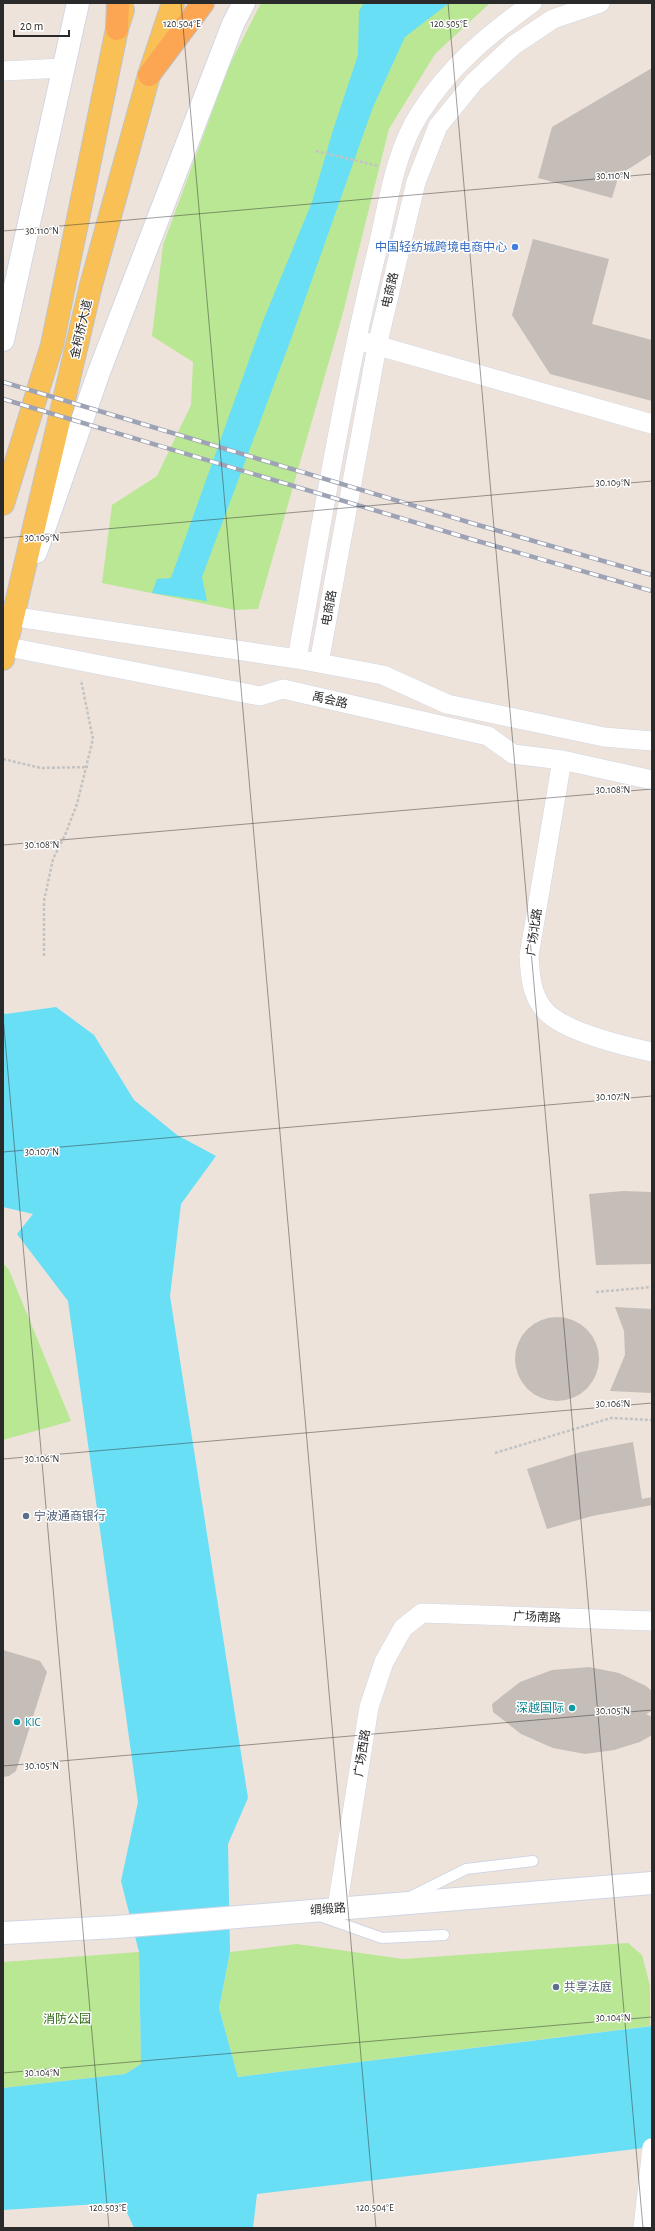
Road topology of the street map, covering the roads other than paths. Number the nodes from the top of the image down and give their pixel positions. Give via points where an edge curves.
1 (78, 3) edge
2 (118, 3) edge
3 (125, 3) edge
4 (173, 3) edge
5 (203, 3) edge
6 (244, 3) edge
7 (532, 3) edge
8 (540, 3) edge
9 (600, 3) edge
10 (553, 19) junction
11 (116, 29) junction
12 (63, 68) junction
13 (3, 71) edge
14 (149, 75) junction
15 (356, 338) junction
16 (3, 340) edge
17 (377, 346) junction
18 (652, 424) edge
19 (3, 504) edge
20 (8, 616) edge
21 (4, 650) edge
22 (297, 659) junction
23 (319, 663) junction
24 (652, 741) edge
25 (562, 760) junction
26 (652, 780) edge
27 (652, 1052) edge
28 (422, 1613) joint
29 (652, 1621) edge
30 (533, 1861) dead end
31 (652, 1883) edge
32 (396, 1904) junction
33 (337, 1908) junction
34 (307, 1911) junction
35 (3, 1933) edge
36 (444, 1935) dead end
37 (652, 2148) edge
38 (642, 2228) edge

1 - 12 street
2 - 11 highway
3 - 11 main road, 金柯桥大道
4 - 14 main road, 金柯桥大道
5 - 14 highway
6 - 20 street via 233,24 99,372
7 - 15 street, 电商路 via 492,32 455,66 419,114 400,156
8 - 10 street
9 - 10 street, 电商路
10 - 17 street, 电商路 via 514,45 474,82 438,126 416,182
11 - 19 main road, 金柯桥大道 via 52,346
12 - 13 street
12 - 16 street
14 - 20 main road, 金柯桥大道 via 91,285
15 - 17 street
15 - 22 street, 电商路
17 - 18 street
17 - 23 street, 电商路
20 - 21 main road, 金柯桥大道
20 - 22 street
21 - 25 street, 禹会路 via 76,660 260,696 284,689 488,736 513,754
22 - 23 street
23 - 24 street via 383,675 447,704 604,737
25 - 26 street, 禹会路
25 - 27 street, 广场北路 via 529,956 531,984 542,1008 562,1023 612,1044
28 - 29 street, 广场南路
28 - 33 street, 广场西路 via 403,1628 384,1662 369,1707
30 - 32 lane via 466,1869
31 - 32 street, 绸缎路
32 - 33 street, 绸缎路
33 - 34 street, 绸缎路
34 - 35 street, 绸缎路 via 116,1927
34 - 36 lane via 382,1938
37 - 38 street

